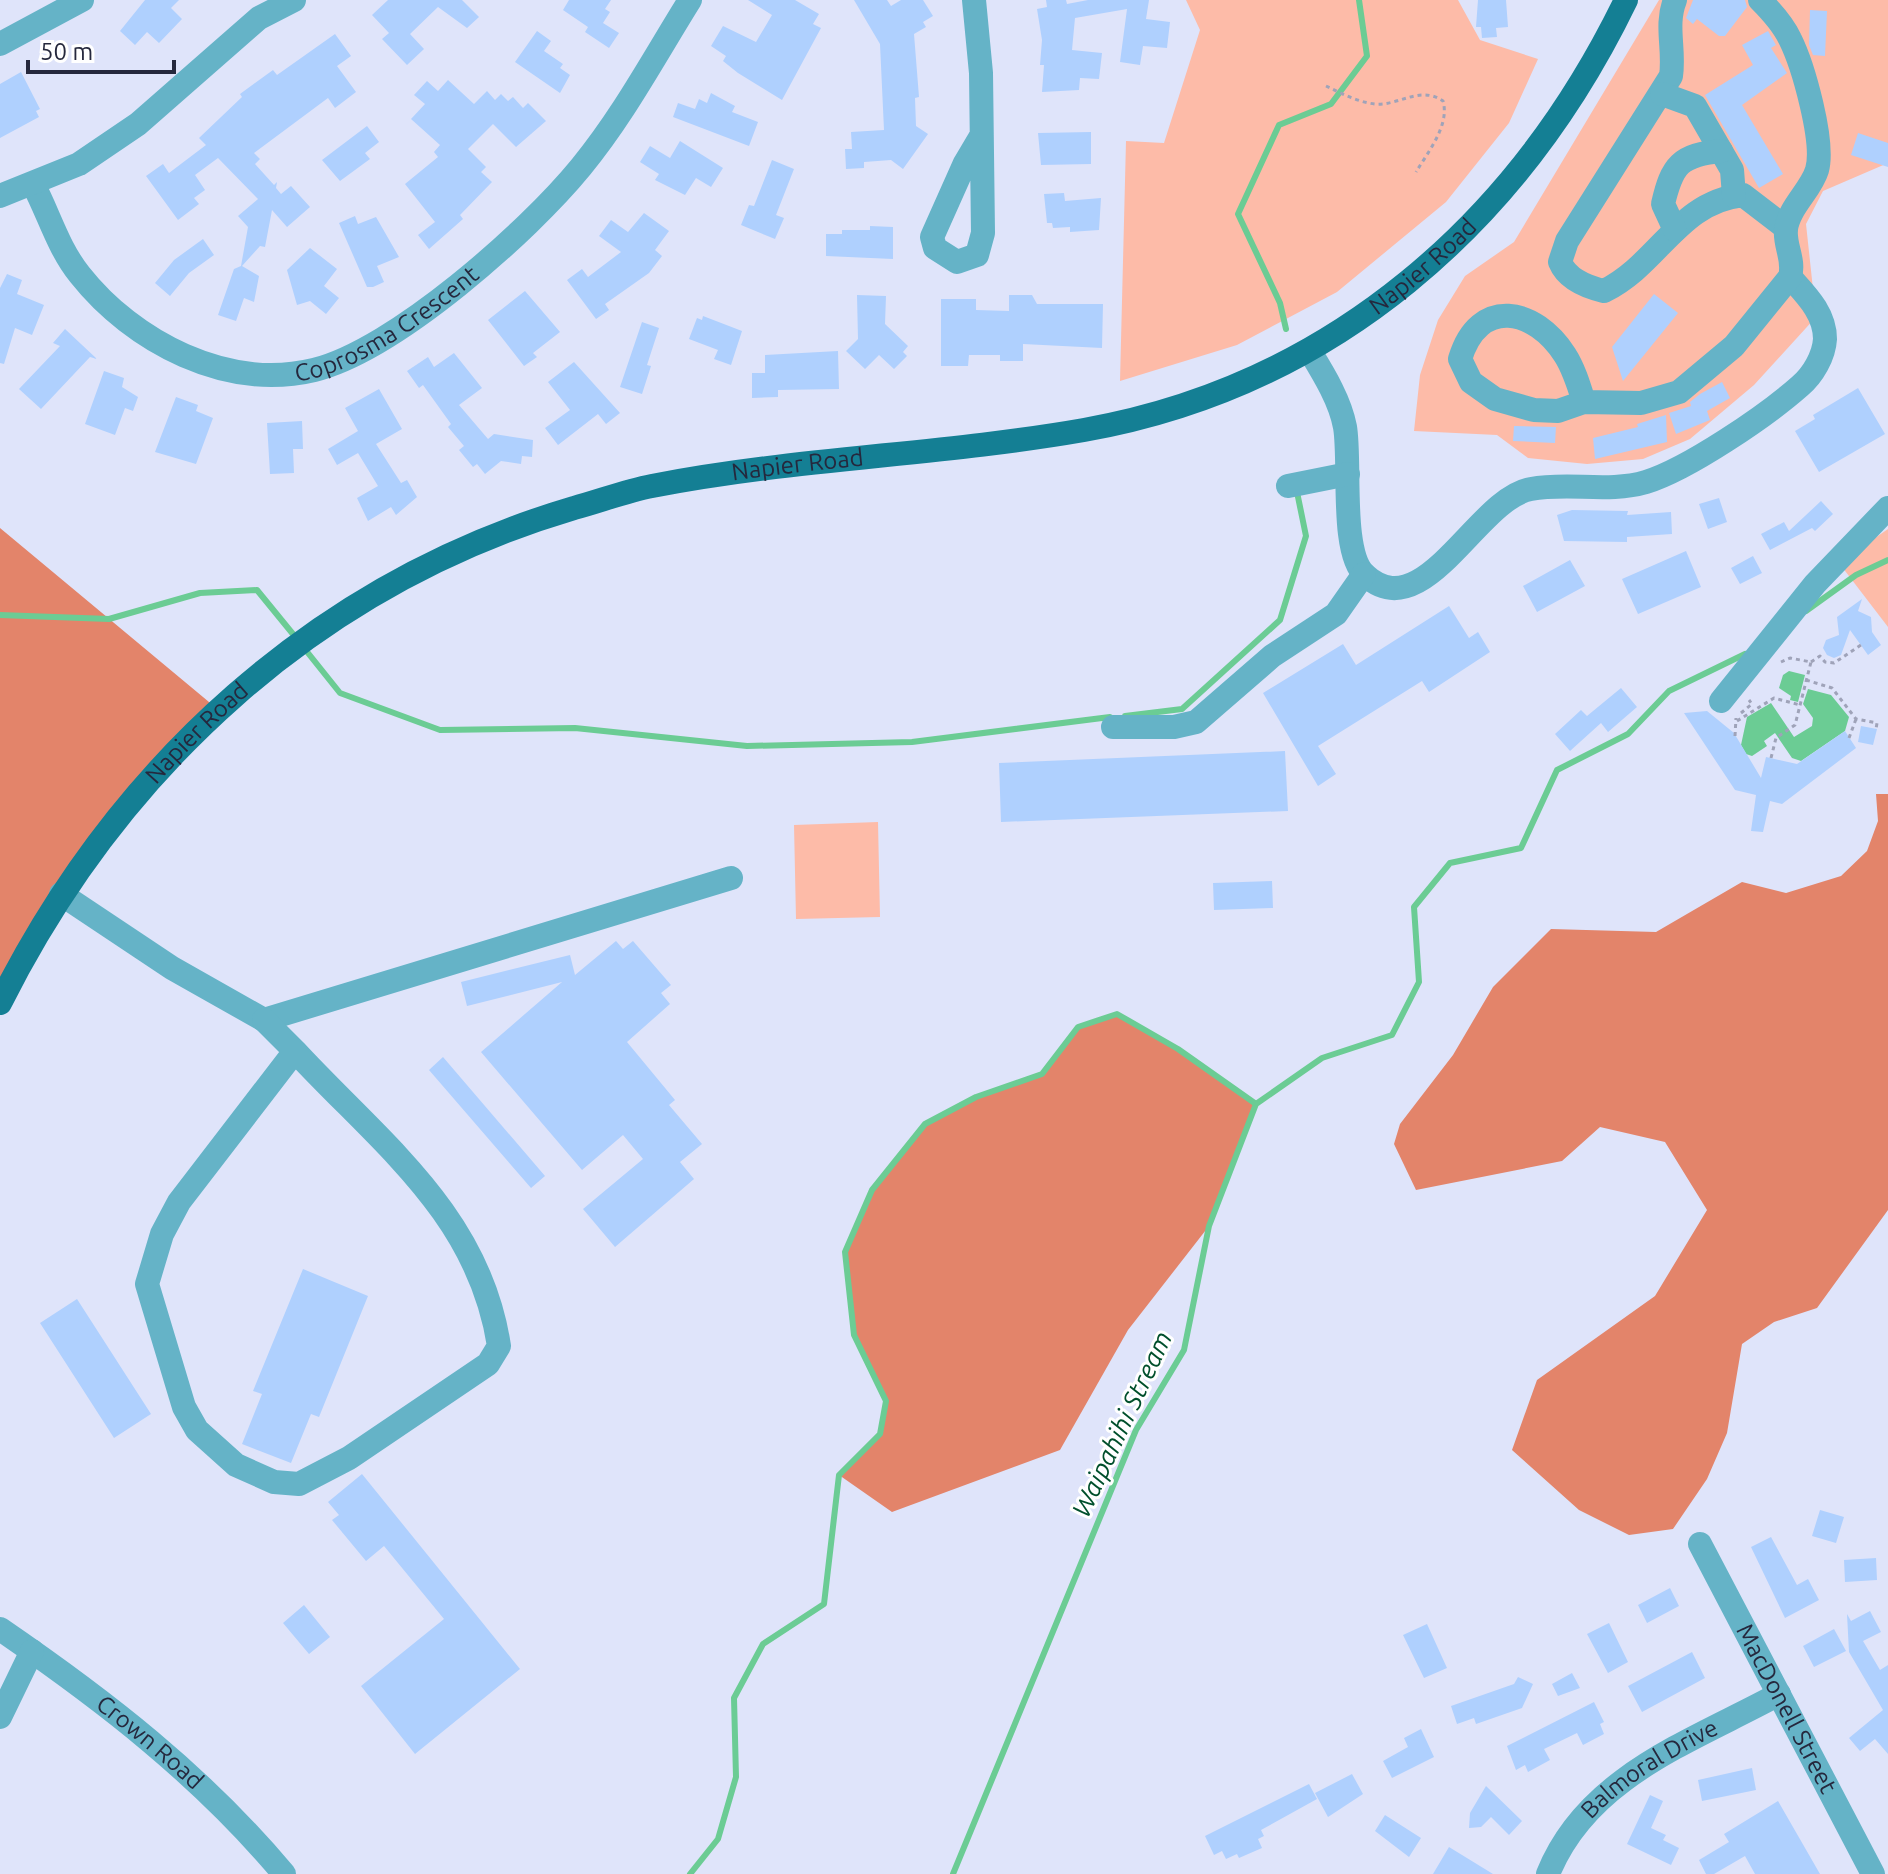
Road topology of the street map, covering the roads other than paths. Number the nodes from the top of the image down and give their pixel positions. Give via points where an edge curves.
1 (82, 0) edge
2 (294, 0) edge
3 (690, 0) edge
4 (974, 0) edge
5 (1626, 0) edge
6 (1675, 0) edge
7 (1760, 0) edge
8 (0, 44) edge
9 (1662, 94) junction
10 (981, 136) dead end
11 (1721, 151) junction
12 (33, 184) junction
13 (0, 196) edge
14 (1734, 196) junction
15 (1786, 228) junction
16 (1675, 230) junction
17 (1790, 277) junction
18 (1309, 350) junction
19 (1584, 402) junction
20 (1348, 474) junction
21 (1288, 486) dead end
22 (1888, 508) edge
23 (1364, 574) junction
24 (1721, 701) dead end
25 (1113, 727) dead end
26 (731, 878) dead end
27 (61, 894) junction
28 (0, 1003) edge
29 (264, 1020) junction
30 (295, 1051) junction
31 (1700, 1544) dead end
32 (0, 1629) edge
33 (32, 1651) junction
34 (1779, 1694) junction
35 (0, 1717) edge
36 (284, 1874) edge
37 (1548, 1874) edge
38 (1873, 1874) edge

1 - 8 street
2 - 12 street via 259,18 138,124 79,164
3 - 12 street, Coprosma Crescent via 604,137 532,222 413,317 366,347 315,370 237,374 123,320 77,272
4 - 10 street
5 - 18 main road, Napier Road via 1555,125 1449,249 1369,313
6 - 9 street via 1669,19 1671,76
7 - 15 street via 1791,40 1815,122 1817,171
9 - 11 street via 1695,106
9 - 16 street via 1567,241 1560,262 1587,287 1604,291 1641,267
11 - 14 street via 1735,181
11 - 16 street via 1687,157 1675,168 1663,204
12 - 13 street
14 - 15 street via 1743,195
14 - 16 street via 1691,214
15 - 17 street via 1794,265
17 - 19 street via 1734,346 1679,392 1641,403
17 - 23 street via 1820,313 1825,339 1818,363 1801,385 1688,464 1644,483 1529,489 1503,502 1419,584 1388,588
18 - 20 street via 1345,425
18 - 27 main road, Napier Road via 1228,389 1141,418 1039,437 648,486 478,542 343,612 213,715 128,803
19 - 19 street via 1558,411 1495,399 1471,382 1460,359 1464,346 1479,323 1508,313 1528,320 1565,354
20 - 21 street
20 - 23 street via 1353,550
22 - 24 street via 1815,584
23 - 25 street via 1336,614 1272,656 1196,722
26 - 29 street
27 - 28 main road, Napier Road
27 - 29 street via 172,968
29 - 30 street
30 - 30 street via 420,1178 457,1228 494,1310 499,1346 488,1364 349,1458 299,1484 274,1482 236,1465 197,1430 184,1407 147,1284 162,1234 179,1202
31 - 34 street, MacDonell Street
32 - 33 street, Crown Road
33 - 35 street
33 - 36 street, Crown Road via 187,1770
34 - 37 street, Balmoral Drive via 1618,1781 1573,1828
34 - 38 street, MacDonell Street

